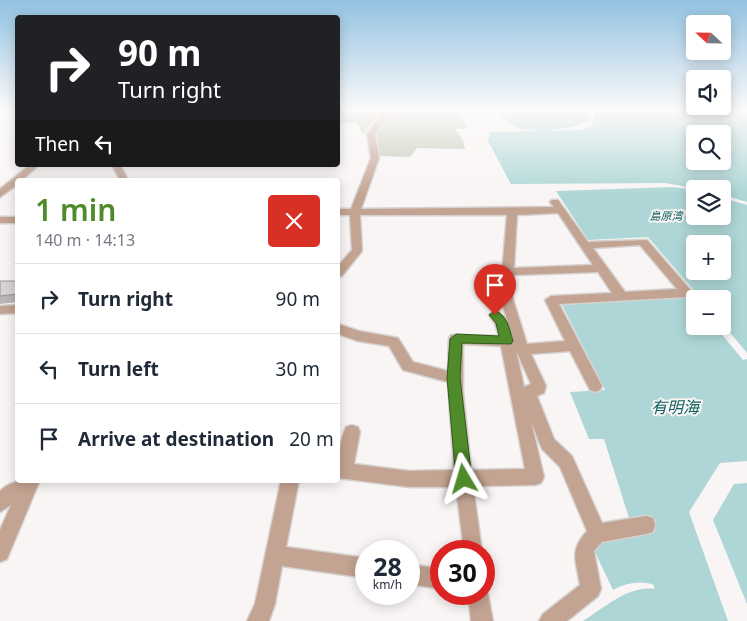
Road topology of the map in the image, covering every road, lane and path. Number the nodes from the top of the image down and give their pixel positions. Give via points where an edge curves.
1 (372, 138) edge
2 (33, 167) edge
3 (19, 178) edge
4 (15, 182) edge
5 (0, 194) edge
6 (340, 212) edge
7 (355, 212) junction
8 (512, 212) junction
9 (0, 220) edge
10 (15, 220) edge
11 (586, 245) junction
12 (600, 268) junction
13 (340, 271) edge
14 (508, 272) junction
15 (621, 296) junction
16 (15, 309) edge
17 (0, 310) edge
18 (495, 315) dead end
19 (340, 330) edge
20 (507, 341) junction
21 (575, 346) junction
22 (522, 349) junction
23 (454, 378) junction
24 (514, 381) junction
25 (538, 382) junction
26 (594, 386) dead end
27 (352, 432) dead end
28 (341, 470) edge
29 (464, 479) junction
30 (30, 483) edge
31 (289, 483) edge
32 (0, 504) edge
33 (646, 525) dead end
34 (597, 533) junction
35 (472, 540) edge
36 (0, 552) edge
37 (274, 555) junction
38 (355, 566) edge
39 (480, 605) edge
40 (258, 621) edge
41 (482, 621) edge
42 (550, 621) edge

1 - 7 street via 373,167
2 - 3 street
4 - 5 street
6 - 7 street
7 - 8 street
7 - 13 street via 357,251
8 - 11 street via 558,206
8 - 14 street
9 - 10 street
11 - 12 street
11 - 15 street via 643,242 687,294
12 - 14 street
12 - 15 street
14 - 22 street via 506,296
15 - 21 street via 552,300
16 - 17 street
18 - 20 street via 501,322
19 - 23 street via 393,342 408,366
20 - 23 street via 456,339
20 - 24 street
21 - 22 street
21 - 26 street
22 - 25 street
23 - 29 street
24 - 25 street
24 - 29 street via 536,477
25 - 34 street via 539,389 529,393 548,444 566,462
27 - 28 street
28 - 29 street via 409,479
29 - 35 street
30 - 32 street via 12,492
30 - 36 street
31 - 37 street
33 - 34 street
34 - 42 street via 584,548 591,589
37 - 38 street
37 - 40 street
39 - 41 street

